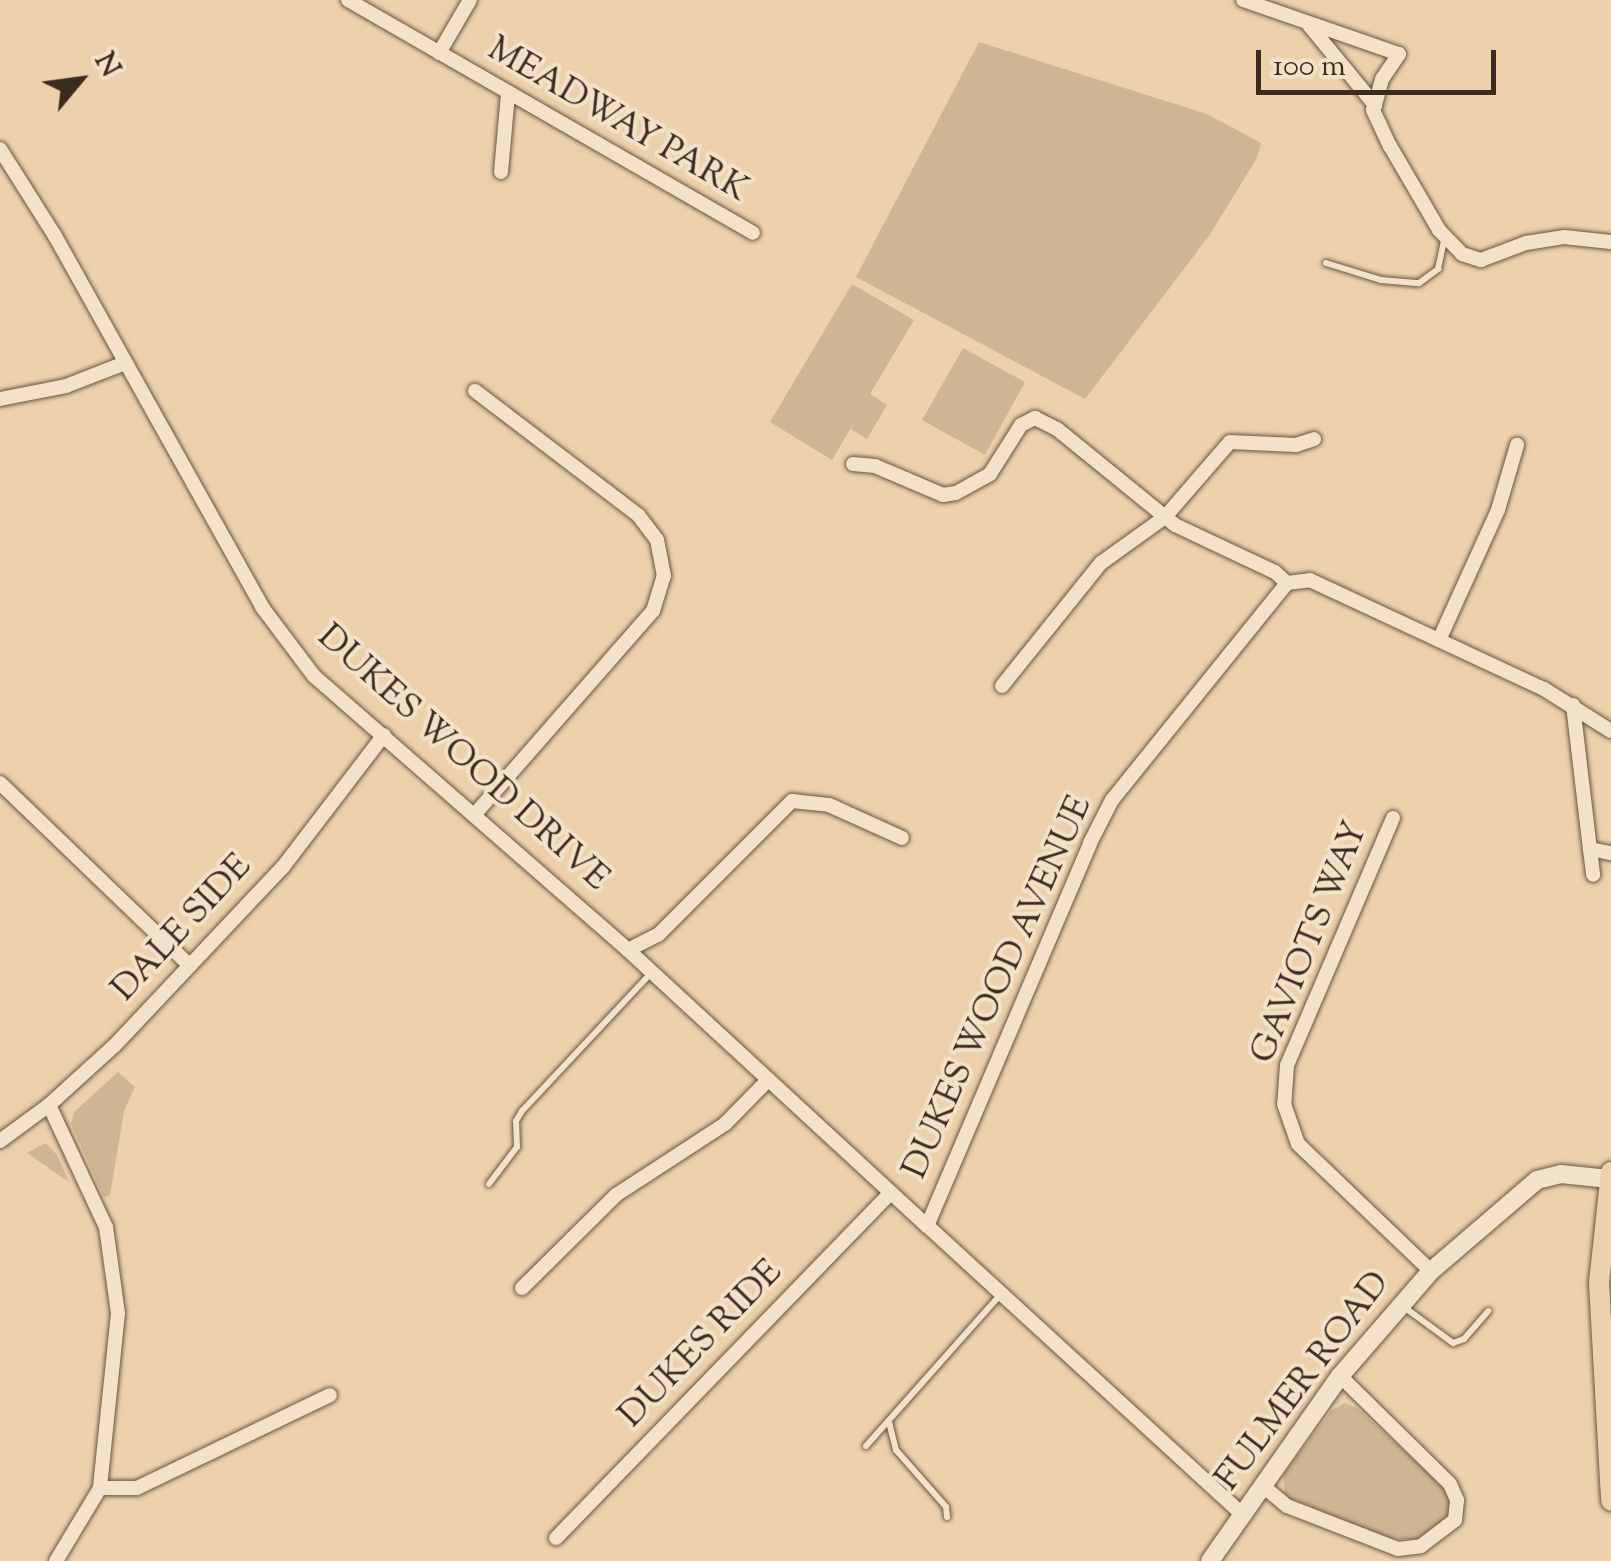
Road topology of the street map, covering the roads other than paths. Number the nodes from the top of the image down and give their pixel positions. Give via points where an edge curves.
1 (348, 0) edge
2 (470, 0) edge
3 (1243, 0) edge
4 (1309, 25) junction
5 (439, 53) junction
6 (508, 94) junction
7 (1375, 105) junction
8 (0, 149) edge
9 (501, 172) dead end
10 (753, 234) dead end
11 (1445, 236) junction
12 (1611, 242) edge
13 (1326, 263) dead end
14 (126, 363) junction
15 (475, 392) dead end
16 (0, 399) edge
17 (1314, 439) dead end
18 (1517, 445) dead end
19 (853, 464) dead end
20 (1165, 517) junction
21 (1287, 583) junction
22 (1438, 640) junction
23 (1002, 686) dead end
24 (1573, 706) junction
25 (1611, 730) edge
26 (384, 735) junction
27 (0, 783) edge
28 (475, 814) junction
29 (1393, 818) dead end
30 (902, 838) dead end
31 (1590, 848) junction
32 (1611, 853) edge
33 (1593, 875) dead end
34 (628, 950) junction
35 (189, 965) junction
36 (652, 972) junction
37 (768, 1080) junction
38 (49, 1105) junction
39 (0, 1141) edge
40 (1610, 1176) edge
41 (489, 1184) dead end
42 (890, 1193) junction
43 (927, 1226) junction
44 (1430, 1271) junction
45 (522, 1288) dead end
46 (1001, 1294) junction
47 (1401, 1304) junction
48 (1488, 1312) dead end
49 (1340, 1376) junction
50 (330, 1395) dead end
51 (889, 1421) junction
52 (866, 1446) dead end
53 (1262, 1486) junction
54 (100, 1488) junction
55 (1611, 1501) edge
56 (1244, 1516) junction
57 (947, 1517) dead end
58 (556, 1538) dead end
59 (56, 1561) edge
60 (1210, 1561) edge

1 - 5 street, MEADWAY PARK
2 - 5 street
3 - 4 street
4 - 7 street
4 - 7 street via 1399,54 1382,78
5 - 6 street, MEADWAY PARK
6 - 9 street
6 - 10 street, MEADWAY PARK
7 - 11 street via 1390,146
8 - 14 street, DUKES WOOD DRIVE
11 - 12 street via 1462,254 1481,260 1564,237
11 - 13 lane via 1438,270 1420,283
14 - 16 street via 66,386
14 - 26 street, DUKES WOOD DRIVE via 262,607 314,676
15 - 28 street via 638,515 657,540 664,576 653,611
17 - 20 street via 1296,445 1230,442
18 - 22 street via 1498,510
19 - 20 street via 875,466 943,495 956,493 990,474 1021,425 1035,418
20 - 21 street
20 - 23 street via 1101,563
21 - 22 street via 1310,580
21 - 43 street, DUKES WOOD AVENUE via 1112,800
22 - 24 street
24 - 25 street
24 - 31 street
26 - 28 street, DUKES WOOD DRIVE
26 - 35 street, DALE SIDE via 283,868
27 - 35 street
28 - 34 street, DUKES WOOD DRIVE
29 - 44 street, GAVIOTS WAY via 1286,1066 1284,1104 1298,1144
30 - 34 street via 828,806 792,801 658,935
31 - 32 street
31 - 33 street
34 - 36 street, DUKES WOOD DRIVE
35 - 38 street, DALE SIDE
36 - 37 street, DUKES WOOD DRIVE
36 - 41 lane via 522,1111 517,1147
37 - 42 street, DUKES WOOD DRIVE
37 - 45 street via 725,1124 616,1195
38 - 39 street, DALE SIDE
38 - 54 street via 106,1227 118,1313
40 - 44 street, FULMER ROAD via 1536,1180
40 - 55 main road via 1599,1283
42 - 43 street, DUKES WOOD DRIVE
42 - 58 street, DUKES RIDE
43 - 46 street, DUKES WOOD AVENUE
44 - 47 street, FULMER ROAD
46 - 51 lane
46 - 56 street, DUKES WOOD AVENUE
47 - 48 lane via 1453,1342 1464,1340
47 - 49 street, FULMER ROAD
49 - 53 street, FULMER ROAD
49 - 53 street via 1450,1484 1455,1520 1421,1546 1398,1549 1287,1506
50 - 54 street via 137,1488
51 - 52 lane
51 - 57 lane via 896,1450 946,1507
53 - 56 street, FULMER ROAD
54 - 59 street
56 - 60 street, FULMER ROAD

